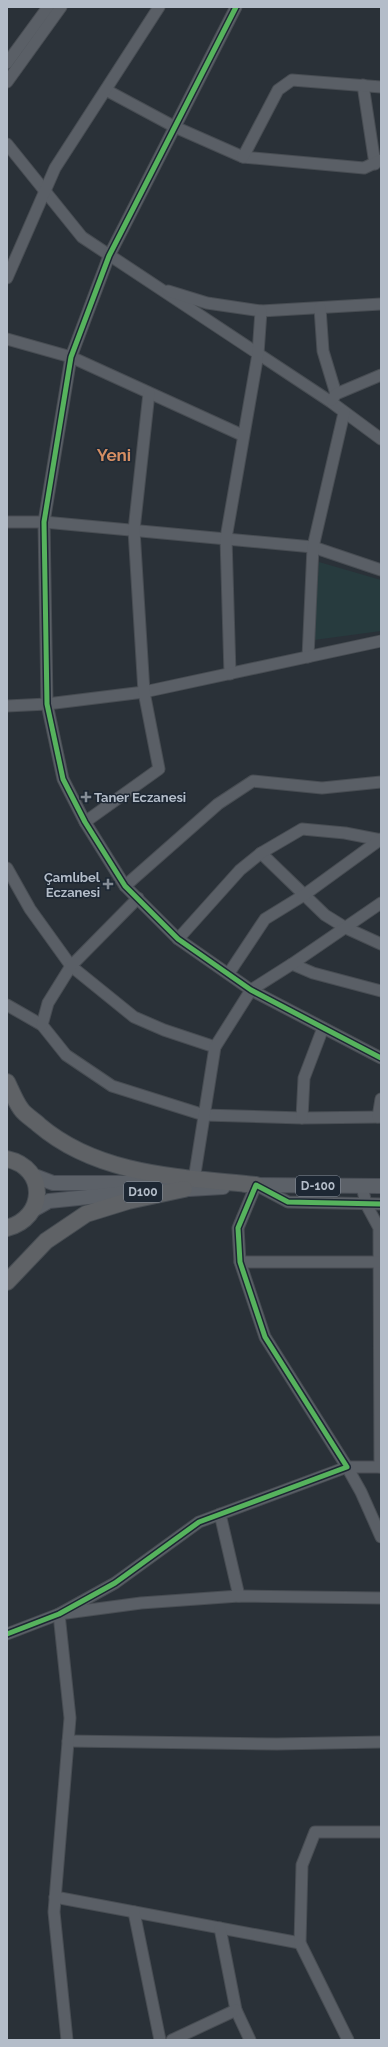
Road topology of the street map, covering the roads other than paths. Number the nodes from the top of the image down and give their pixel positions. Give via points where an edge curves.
1 (48, 7) edge
2 (61, 7) edge
3 (159, 7) edge
4 (236, 7) edge
5 (7, 63) edge
6 (7, 82) edge
7 (363, 85) junction
8 (381, 87) edge
9 (106, 90) junction
10 (175, 127) junction
11 (7, 144) edge
12 (243, 157) junction
13 (378, 162) edge
14 (44, 191) junction
15 (109, 256) junction
16 (7, 278) edge
17 (156, 287) junction
18 (381, 304) edge
19 (320, 308) junction
20 (261, 311) junction
21 (7, 339) edge
22 (258, 354) junction
23 (71, 357) junction
24 (381, 375) edge
25 (149, 393) junction
26 (333, 398) junction
27 (344, 412) junction
28 (242, 435) junction
29 (381, 439) edge
30 (7, 522) edge
31 (44, 522) junction
32 (134, 530) junction
33 (226, 538) junction
34 (313, 547) junction
35 (381, 570) edge
36 (381, 641) edge
37 (308, 657) junction
38 (230, 674) junction
39 (144, 692) junction
40 (47, 704) junction
41 (7, 706) edge
42 (381, 782) edge
43 (85, 822) junction
44 (381, 839) edge
45 (261, 854) junction
46 (7, 868) edge
47 (125, 886) junction
48 (304, 895) junction
49 (138, 898) junction
50 (381, 903) edge
51 (346, 928) junction
52 (178, 939) junction
53 (381, 944) edge
54 (292, 964) junction
55 (71, 966) junction
56 (229, 973) junction
57 (251, 990) junction
58 (381, 991) edge
59 (7, 1005) edge
60 (42, 1025) junction
61 (323, 1028) junction
62 (215, 1047) junction
63 (381, 1058) edge
64 (7, 1082) edge
65 (381, 1099) edge
66 (204, 1115) junction
67 (379, 1117) edge
68 (302, 1118) junction
69 (7, 1158) edge
70 (32, 1175) junction
71 (191, 1185) junction
72 (256, 1185) junction
73 (362, 1186) junction
74 (381, 1186) edge
75 (366, 1204) junction
76 (381, 1204) edge
77 (33, 1210) junction
78 (7, 1228) edge
79 (240, 1262) junction
80 (380, 1262) edge
81 (7, 1282) edge
82 (347, 1467) junction
83 (380, 1467) edge
84 (220, 1514) junction
85 (381, 1537) edge
86 (239, 1596) junction
87 (381, 1598) edge
88 (59, 1614) junction
89 (7, 1634) edge
90 (68, 1740) junction
91 (381, 1742) edge
92 (381, 1832) edge
93 (55, 1897) junction
94 (134, 1912) junction
95 (220, 1928) junction
96 (300, 1944) junction
97 (236, 2010) junction
98 (67, 2040) edge
99 (160, 2040) edge
100 (172, 2040) edge
101 (250, 2040) edge
102 (348, 2040) edge

1 - 5 street
2 - 6 street
3 - 9 street
4 - 10 street
7 - 8 street
7 - 12 street via 292,80 278,90
7 - 13 street
9 - 10 street
9 - 14 street via 55,168
10 - 12 street
10 - 15 street
11 - 14 street
12 - 13 street via 364,168
14 - 15 street via 82,237
14 - 16 street
15 - 17 street
15 - 23 street
17 - 20 street via 207,303
17 - 22 street
18 - 19 street
19 - 20 street
19 - 26 street via 323,351
20 - 22 street
21 - 23 street
22 - 26 street
22 - 28 street
23 - 25 street
23 - 31 street
24 - 26 street
25 - 28 street
25 - 32 street
26 - 27 street
27 - 29 street
27 - 34 street
28 - 33 street
30 - 31 street
31 - 32 street
31 - 40 street
32 - 33 street
32 - 39 street
33 - 34 street
33 - 38 street
34 - 35 street
34 - 37 street
36 - 37 street
37 - 38 street
38 - 39 street
39 - 40 street
39 - 43 street via 159,769
40 - 41 street
40 - 43 street via 63,779
42 - 47 street via 322,788 253,781 218,804
43 - 47 street
44 - 45 street via 302,829
44 - 48 street
45 - 48 street
45 - 52 street via 240,870
46 - 55 street via 30,909
47 - 49 street
48 - 51 street via 325,915
48 - 56 street via 265,919
49 - 52 street
49 - 55 street
50 - 51 street
51 - 53 street
51 - 54 street
52 - 56 street
54 - 57 street
54 - 58 street via 313,973
55 - 60 street via 48,1003
55 - 62 street via 134,1017
56 - 57 street
57 - 61 street
57 - 62 street
59 - 60 street
60 - 66 street via 66,1055 112,1086
61 - 63 street
61 - 68 street via 304,1078
62 - 66 street
64 - 71 highway via 21,1109 50,1135 76,1150 102,1161
65 - 67 street
66 - 68 street
66 - 71 street
67 - 68 street
69 - 70 highway, D100 via 17,1162
70 - 71 main road, D100 via 53,1183
70 - 77 highway via 37,1192
71 - 72 highway
71 - 77 main road, D100 via 49,1201
71 - 81 highway via 86,1214 46,1241
72 - 73 main road, D-100
72 - 75 street via 288,1202
72 - 79 street via 238,1228
73 - 74 main road, D-100
73 - 75 street
75 - 76 street
75 - 80 street via 379,1228
77 - 78 highway, D100 via 16,1226
79 - 80 street
79 - 82 street via 265,1337
80 - 83 street
82 - 83 street
82 - 84 street
82 - 85 street
84 - 86 street
84 - 88 street via 199,1522 115,1583
86 - 87 street
86 - 88 street via 141,1603
88 - 89 street
88 - 90 street via 70,1718
90 - 91 street via 277,1744
90 - 93 street
92 - 96 street via 315,1832 302,1865
93 - 94 street
93 - 98 street via 54,1912
94 - 95 street
94 - 99 street
95 - 96 street
95 - 97 street
96 - 102 street
97 - 100 street
97 - 101 street

